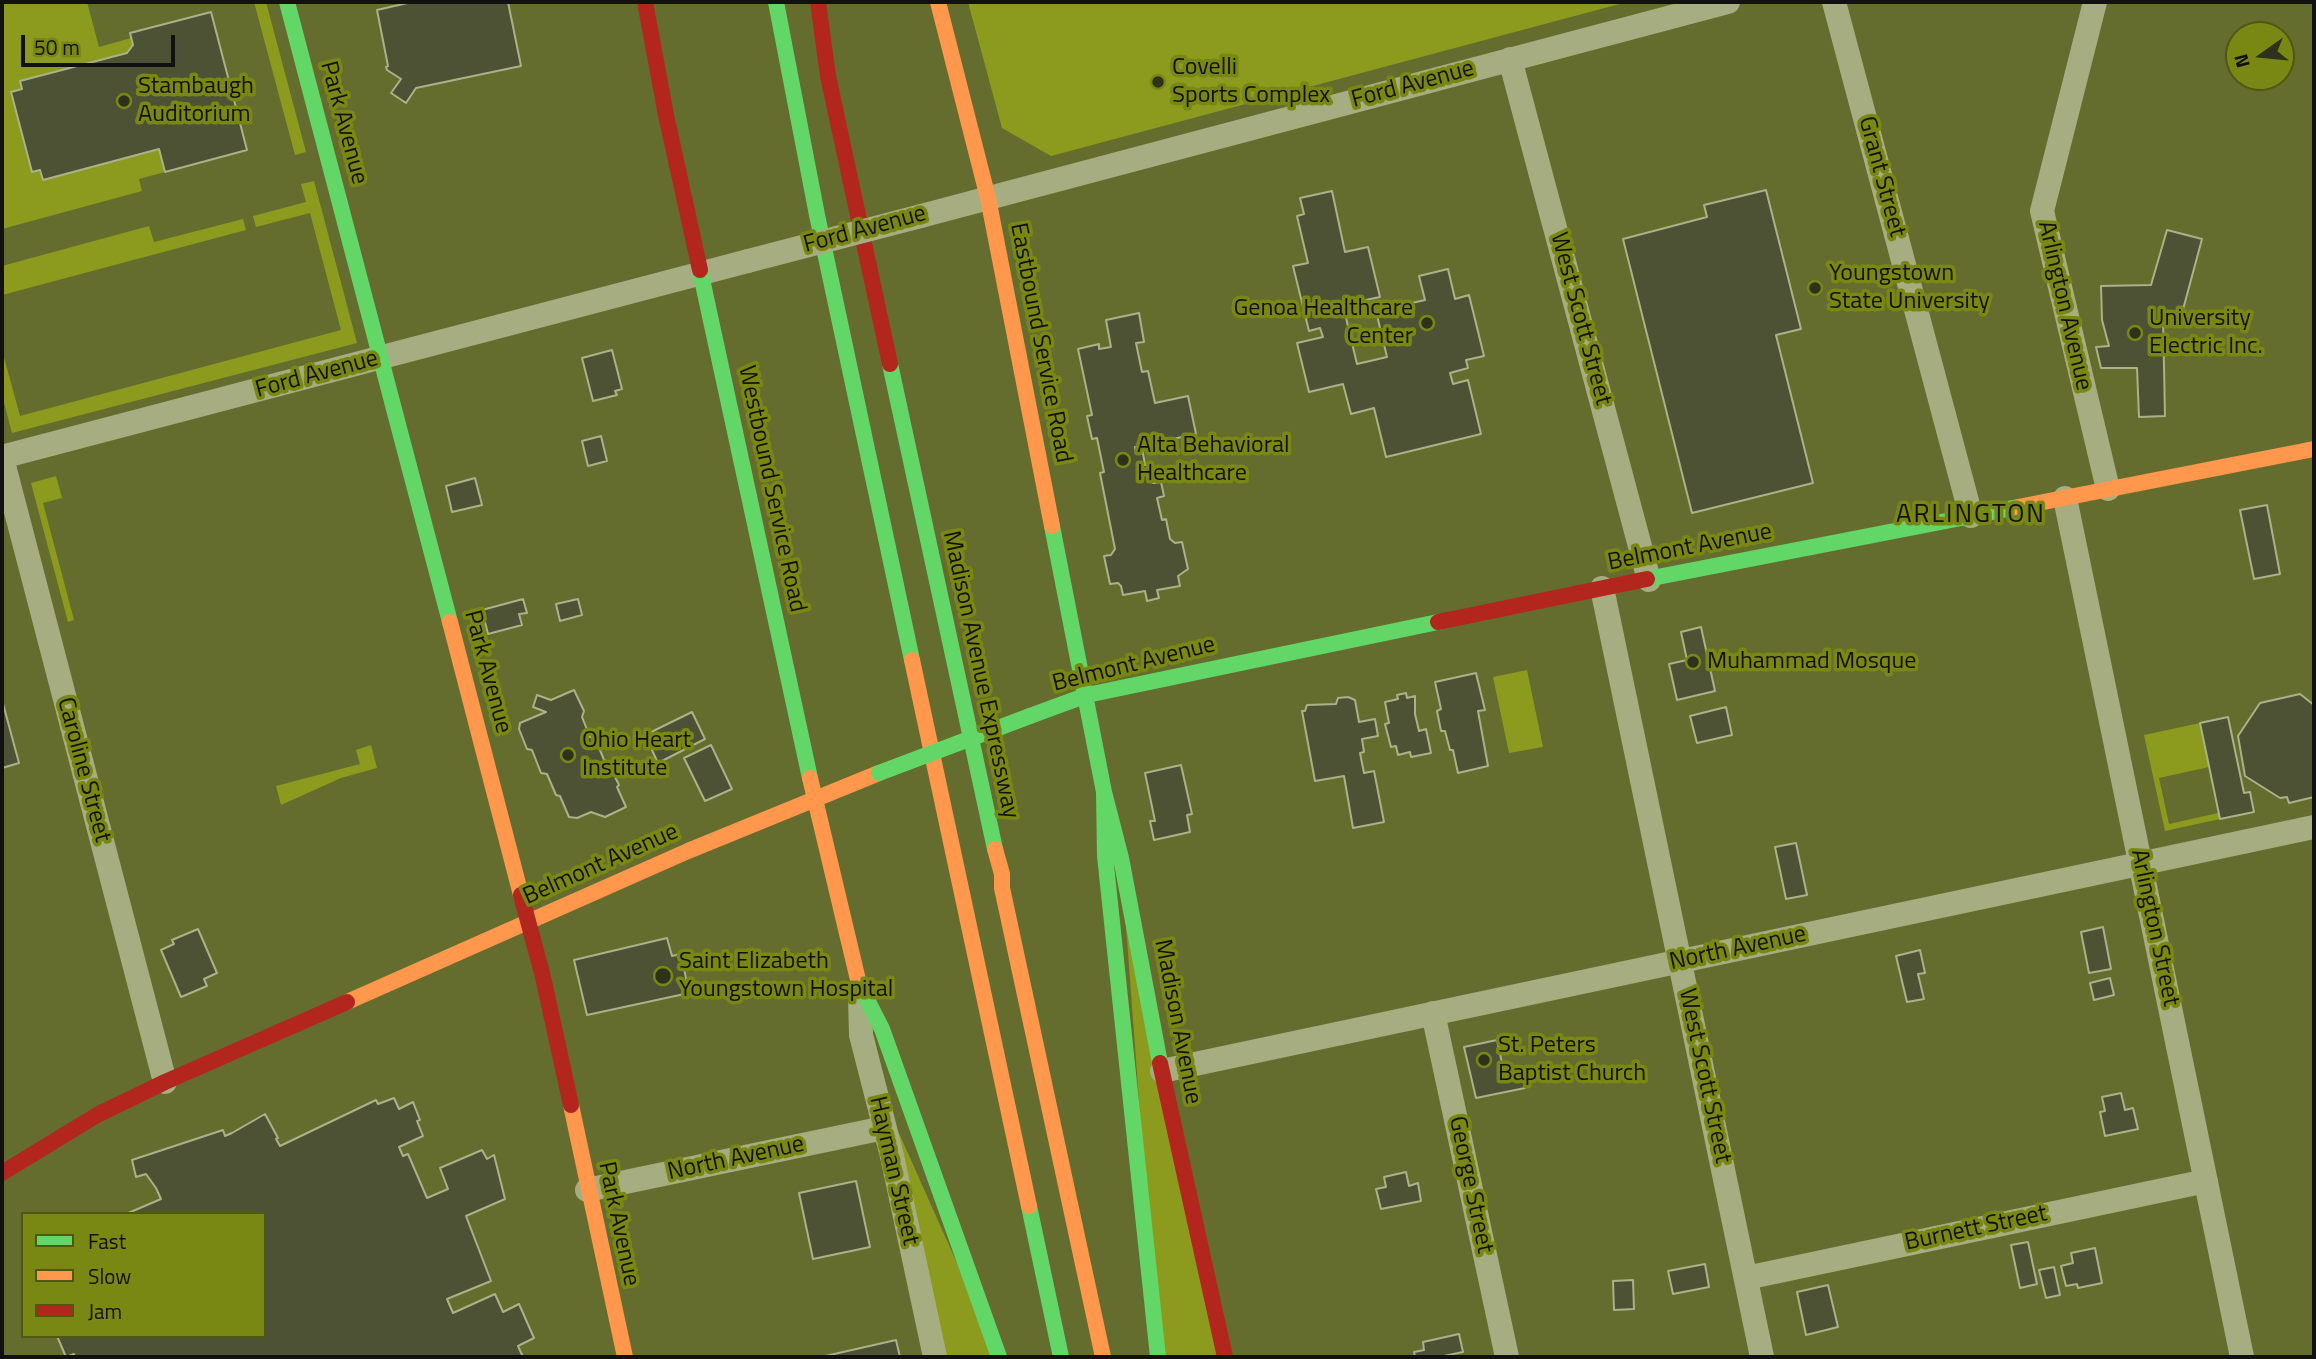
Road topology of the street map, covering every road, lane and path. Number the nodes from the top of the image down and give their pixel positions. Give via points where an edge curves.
1 (287, 2) edge
2 (645, 2) edge
3 (776, 2) edge
4 (818, 2) edge
5 (938, 2) edge
6 (1728, 2) edge
7 (1834, 2) edge
8 (2095, 2) edge
9 (1510, 59) junction
10 (988, 198) junction
11 (701, 273) junction
12 (382, 358) junction
13 (2314, 449) edge
14 (2, 458) edge
15 (2108, 489) junction
16 (2065, 498) junction
17 (1971, 516) junction
18 (1649, 580) junction
19 (1602, 588) junction
20 (1087, 695) junction
21 (1104, 792) junction
22 (814, 798) junction
23 (2314, 827) edge
24 (2141, 864) junction
25 (528, 922) junction
26 (1680, 961) junction
27 (859, 984) junction
28 (1433, 1013) junction
29 (1162, 1071) junction
30 (164, 1082) junction
31 (915, 1126) junction
32 (884, 1128) junction
33 (2, 1173) edge
34 (2206, 1181) junction
35 (587, 1190) junction
36 (1746, 1278) junction
37 (625, 1357) edge
38 (935, 1357) edge
39 (999, 1357) edge
40 (1061, 1357) edge
41 (1103, 1357) edge
42 (1158, 1357) edge
43 (1225, 1357) edge
44 (1507, 1357) edge
45 (1762, 1357) edge
46 (2242, 1357) edge

1 - 12 main road, Park Avenue
2 - 11 main road, Westbound Service Road
3 - 40 main road via 819,227
4 - 41 main road, Madison Avenue Expressway via 831,89
5 - 10 main road, Eastbound Service Road
6 - 9 street, Ford Avenue
7 - 17 street, Grant Street
8 - 15 street, Arlington Avenue via 2042,211
9 - 10 street, Ford Avenue
9 - 18 street, West Scott Street
10 - 11 street, Ford Avenue, bridge
10 - 20 main road, Eastbound Service Road
11 - 12 street, Ford Avenue
11 - 22 main road, Westbound Service Road
12 - 14 street, Ford Avenue
12 - 25 main road, Park Avenue
13 - 15 main road, Belmont Avenue
14 - 30 street, Caroline Street
15 - 16 main road, Belmont Avenue
16 - 17 main road, Belmont Avenue
16 - 24 street, Arlington Street
17 - 18 main road, Belmont Avenue
18 - 19 main road, Belmont Avenue
19 - 20 main road, Belmont Avenue
19 - 26 street, West Scott Street
20 - 21 main road, Madison Avenue
20 - 22 main road, Belmont Avenue, bridge
21 - 29 main road, Madison Avenue
21 - 42 main road via 1105,856
22 - 25 main road, Belmont Avenue
22 - 27 main road, Westbound Service Road
23 - 24 street, North Avenue
24 - 26 street, North Avenue
24 - 34 street, Arlington Street
25 - 30 main road, Belmont Avenue
25 - 35 main road, Park Avenue
26 - 28 street, North Avenue
26 - 36 street, West Scott Street
27 - 31 main road, Westbound Service Road via 883,1029
27 - 32 street, Hayman Street via 861,1035
28 - 29 street, North Avenue
28 - 44 street, George Street
29 - 43 main road, Madison Avenue
30 - 33 main road, Belmont Avenue via 97,1115
31 - 32 main road via 898,1131
31 - 39 main road, Westbound Service Road
32 - 35 street, North Avenue
32 - 38 street, Hayman Street
34 - 36 street, Burnett Street
34 - 46 street, Arlington Street
35 - 37 main road, Park Avenue
36 - 45 street, West Scott Street

